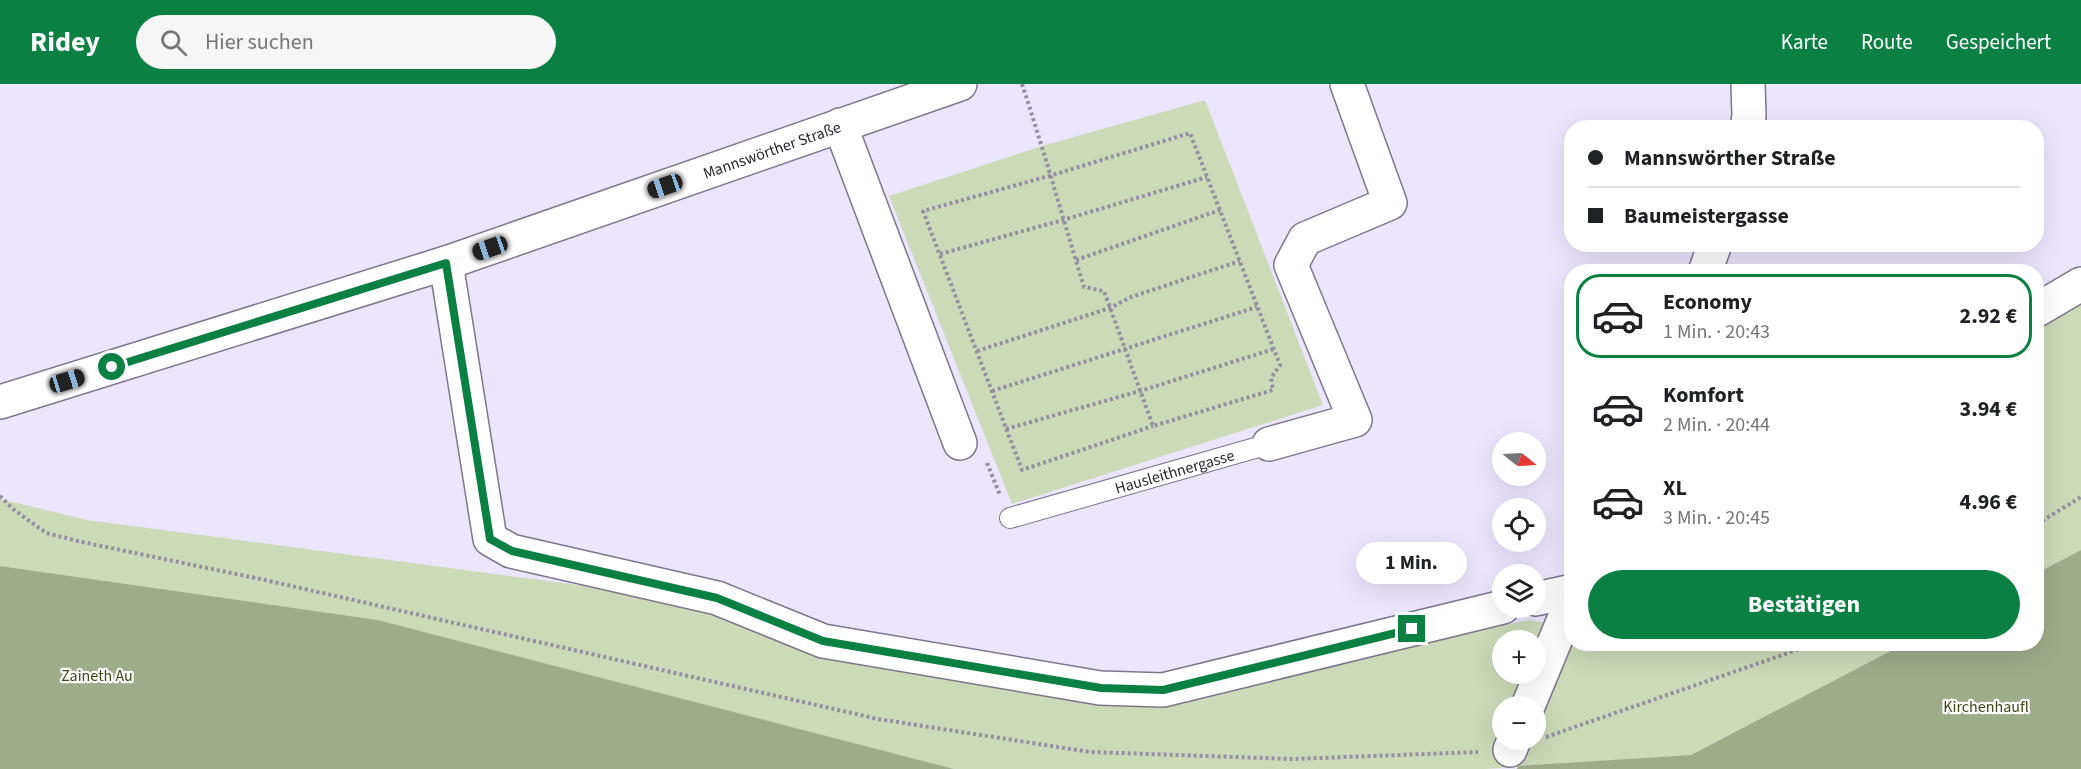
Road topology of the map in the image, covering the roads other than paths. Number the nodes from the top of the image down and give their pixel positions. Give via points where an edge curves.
1 (960, 84) edge
2 (1347, 84) edge
3 (1748, 84) edge
4 (1748, 120) edge
5 (840, 125) junction
6 (446, 263) junction
7 (2081, 284) edge
8 (2044, 306) edge
9 (0, 402) edge
10 (960, 443) road end
11 (1269, 444) joint
12 (1010, 518) road end
13 (1564, 593) edge
14 (1546, 597) edge
15 (1492, 610) edge
16 (1564, 619) edge
17 (1532, 696) edge

1 - 5 street, Mannswörther Straße
2 - 11 street, Hausleithnergasse via 1390,203 1305,239 1291,265 1355,420
3 - 4 street
5 - 6 street, Mannswörther Straße
5 - 10 street
6 - 9 street, Mannswörther Straße
6 - 15 street via 490,539 512,551 717,598 823,641 1101,688 1163,690
7 - 8 street
11 - 12 lane, Hausleithnergasse
13 - 14 street
16 - 17 street

